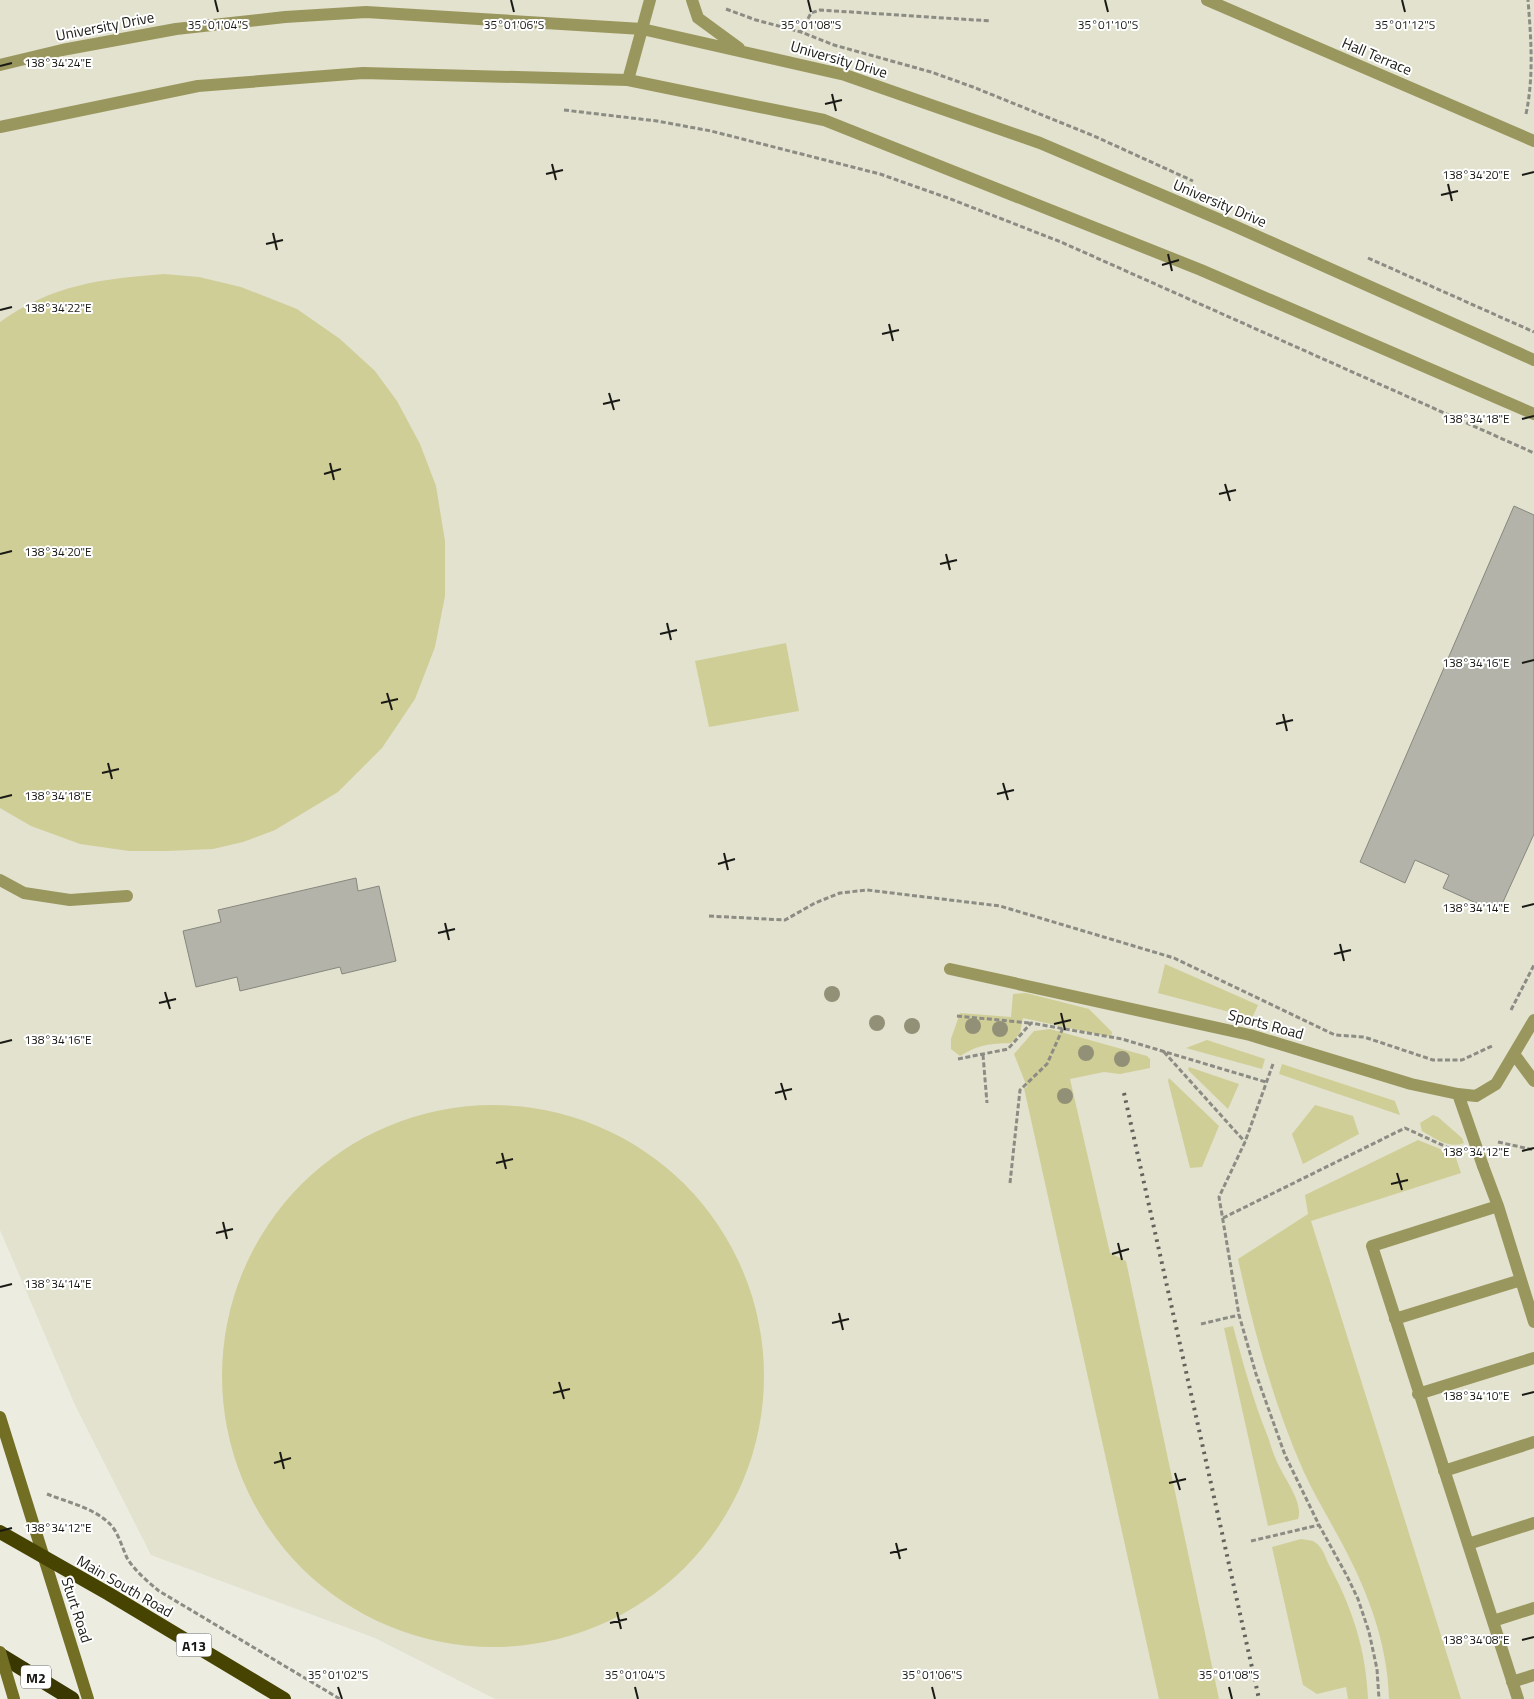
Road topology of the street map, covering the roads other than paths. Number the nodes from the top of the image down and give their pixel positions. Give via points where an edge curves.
1 (650, 0) edge
2 (692, 0) edge
3 (1207, 0) edge
4 (642, 29) junction
5 (745, 52) junction
6 (0, 65) edge
7 (628, 80) junction
8 (0, 127) edge
9 (1534, 141) edge
10 (1534, 360) edge
11 (1534, 414) edge
12 (0, 880) edge
13 (127, 896) dead end
14 (950, 969) dead end
15 (1534, 1020) edge
16 (1514, 1054) junction
17 (1534, 1081) edge
18 (1458, 1094) junction
19 (1498, 1206) junction
20 (1521, 1280) junction
21 (1396, 1319) junction
22 (1534, 1322) edge
23 (1534, 1358) edge
24 (1418, 1394) junction
25 (0, 1417) edge
26 (1534, 1442) edge
27 (1444, 1471) junction
28 (1534, 1523) edge
29 (0, 1532) edge
30 (1468, 1544) junction
31 (43, 1557) junction
32 (1534, 1608) edge
33 (1493, 1621) junction
34 (0, 1654) edge
35 (1534, 1674) edge
36 (1512, 1682) junction
37 (14, 1699) edge
38 (72, 1699) edge
39 (88, 1699) edge
40 (284, 1699) edge
41 (1518, 1699) edge

1 - 4 street
2 - 5 street via 698,18
3 - 9 street, Hall Terrace
4 - 5 street, University Drive
4 - 6 street, University Drive via 366,12 330,14 176,30 62,50
4 - 7 street
5 - 10 street, University Drive via 846,75 1040,143
7 - 8 street via 363,73 198,86
7 - 11 street via 824,120 1201,270
12 - 13 street via 24,894 70,900
14 - 18 street, Sports Road via 1250,1035 1411,1084
15 - 16 street, Sports Road
16 - 17 street
16 - 18 street, Sports Road via 1496,1084 1476,1096
18 - 19 street
19 - 20 street
19 - 21 street via 1372,1246
20 - 21 street
20 - 22 street
21 - 24 street
23 - 24 street
24 - 27 street
25 - 31 main road, Sturt Road
26 - 27 street
27 - 30 street
28 - 30 street
29 - 31 highway, Main South Road / A13
30 - 33 street
31 - 39 main road, Sturt Road
31 - 40 highway, Main South Road / A13
32 - 33 street
33 - 36 street
34 - 37 main road, bridge
34 - 38 highway, M2
35 - 36 street
36 - 41 street

